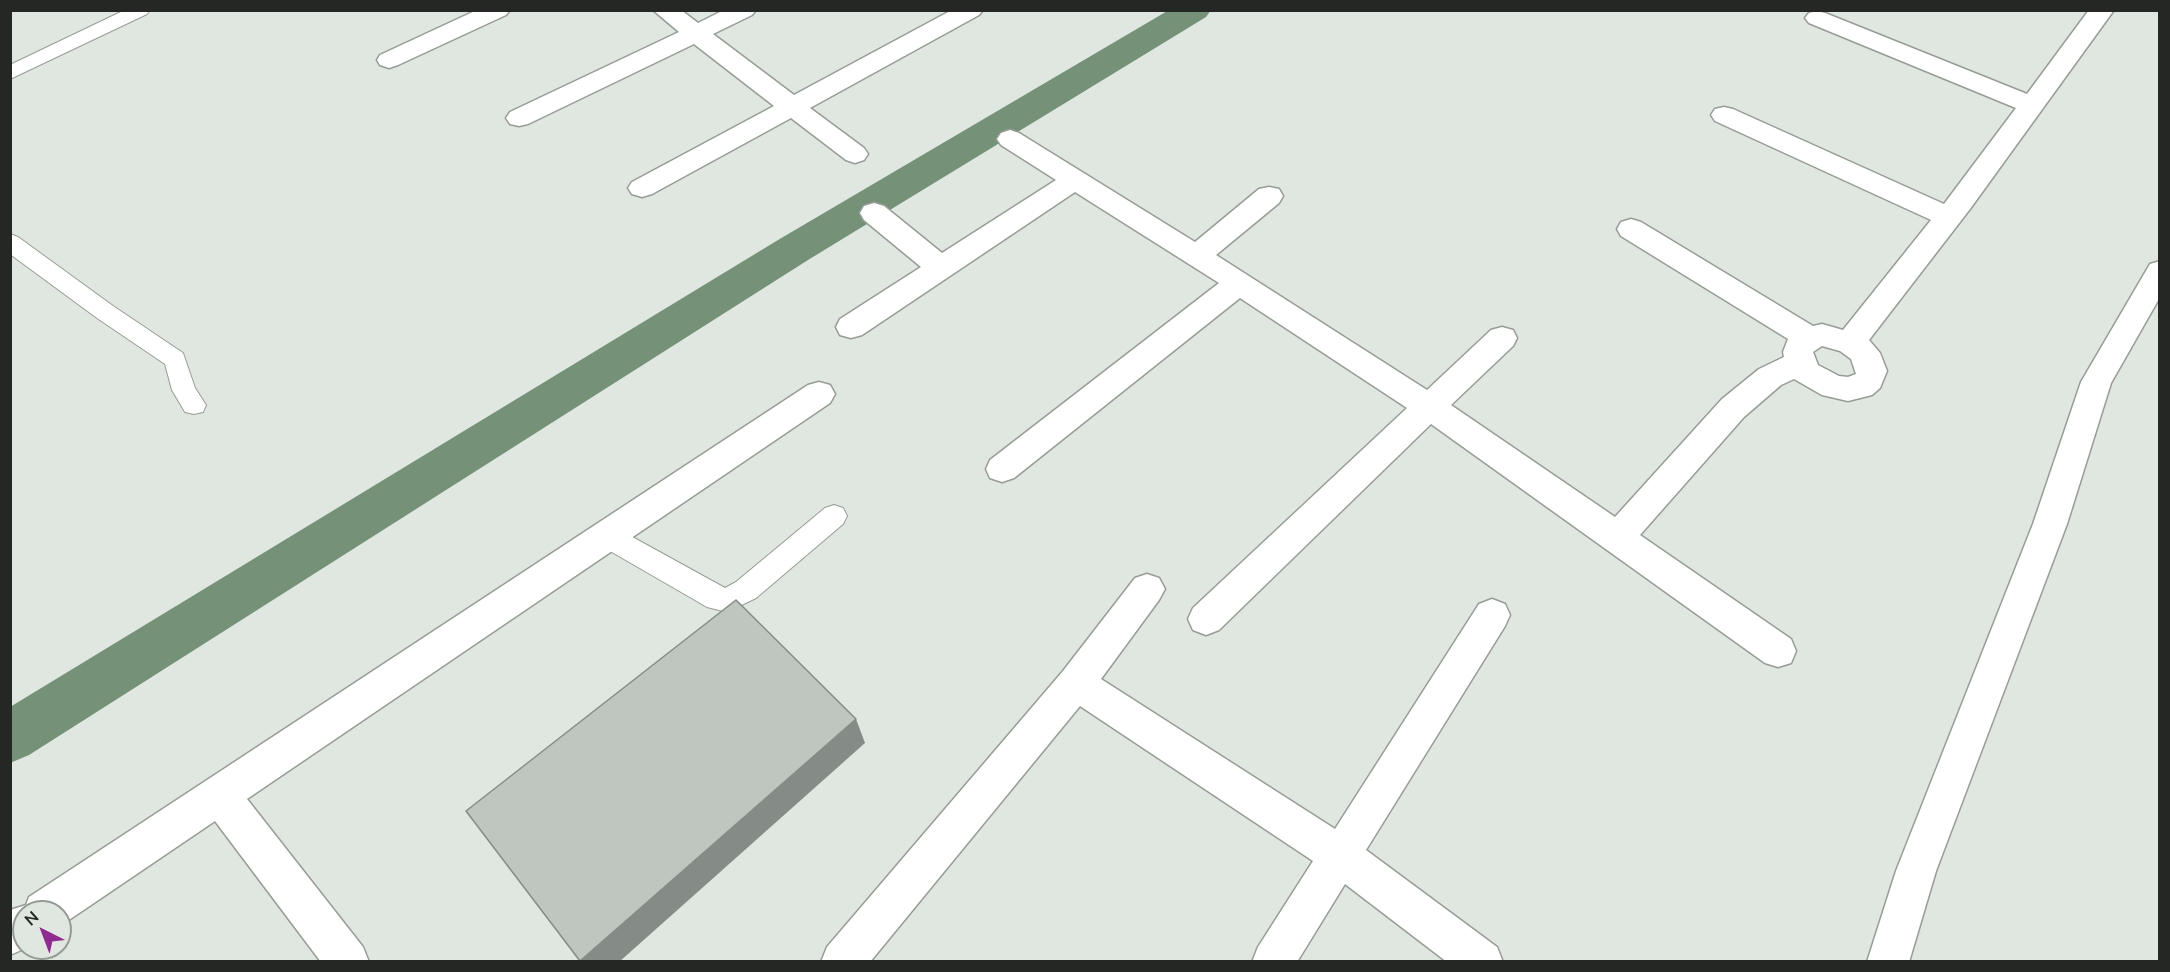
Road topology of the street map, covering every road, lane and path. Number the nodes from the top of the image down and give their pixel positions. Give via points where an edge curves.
1 (141, 10) edge
2 (498, 10) edge
3 (665, 10) edge
4 (744, 10) edge
5 (971, 10) edge
6 (2102, 10) edge
7 (1817, 18) dead end
8 (696, 34) junction
9 (389, 60) dead end
10 (10, 73) edge
11 (2031, 105) junction
12 (790, 106) junction
13 (1724, 115) dead end
14 (519, 118) dead end
15 (1010, 139) dead end
16 (855, 154) dead end
17 (1075, 180) junction
18 (642, 188) dead end
19 (1269, 196) dead end
20 (874, 213) dead end
21 (1948, 218) junction
22 (1631, 229) dead end
23 (10, 242) edge
24 (1196, 256) junction
25 (941, 268) junction
26 (2160, 271) edge
27 (1239, 283) junction
28 (851, 327) dead end
29 (1502, 338) dead end
30 (1850, 343) junction
31 (1804, 350) junction
32 (819, 394) dead end
33 (194, 405) dead end
34 (1431, 408) junction
35 (1002, 469) dead end
36 (834, 516) dead end
37 (607, 536) junction
38 (1617, 538) junction
39 (1147, 588) dead end
40 (1492, 615) dead end
41 (1206, 619) dead end
42 (1778, 651) dead end
43 (1076, 683) junction
44 (220, 796) junction
45 (1341, 856) junction
46 (62, 900) edge
47 (348, 962) edge
48 (842, 962) edge
49 (1274, 962) edge
50 (1482, 962) edge
51 (1888, 962) edge

1 - 10 lane
2 - 9 street
3 - 8 street
4 - 8 street
5 - 12 street
6 - 11 street
7 - 11 street
8 - 12 street
8 - 14 street
11 - 21 street
12 - 16 street
12 - 18 street
13 - 21 street
15 - 17 street
17 - 24 street
17 - 25 street
19 - 24 street
20 - 25 street
21 - 30 street
22 - 31 street
23 - 33 lane via 175,359 184,390
24 - 27 street
25 - 28 street
26 - 51 street via 2096,382 2050,524 1916,871
27 - 34 street
27 - 35 street
29 - 34 street
30 - 31 street via 1822,335
30 - 31 street via 1869,361 1872,371 1861,387 1833,387 1807,372
31 - 38 street via 1733,408
32 - 37 street
34 - 38 street
34 - 41 street
36 - 37 lane via 746,590 728,600 717,600
37 - 44 street
38 - 42 street
39 - 43 street
40 - 45 street
43 - 45 street
43 - 48 street
44 - 46 street
44 - 47 street
45 - 49 street
45 - 50 street

